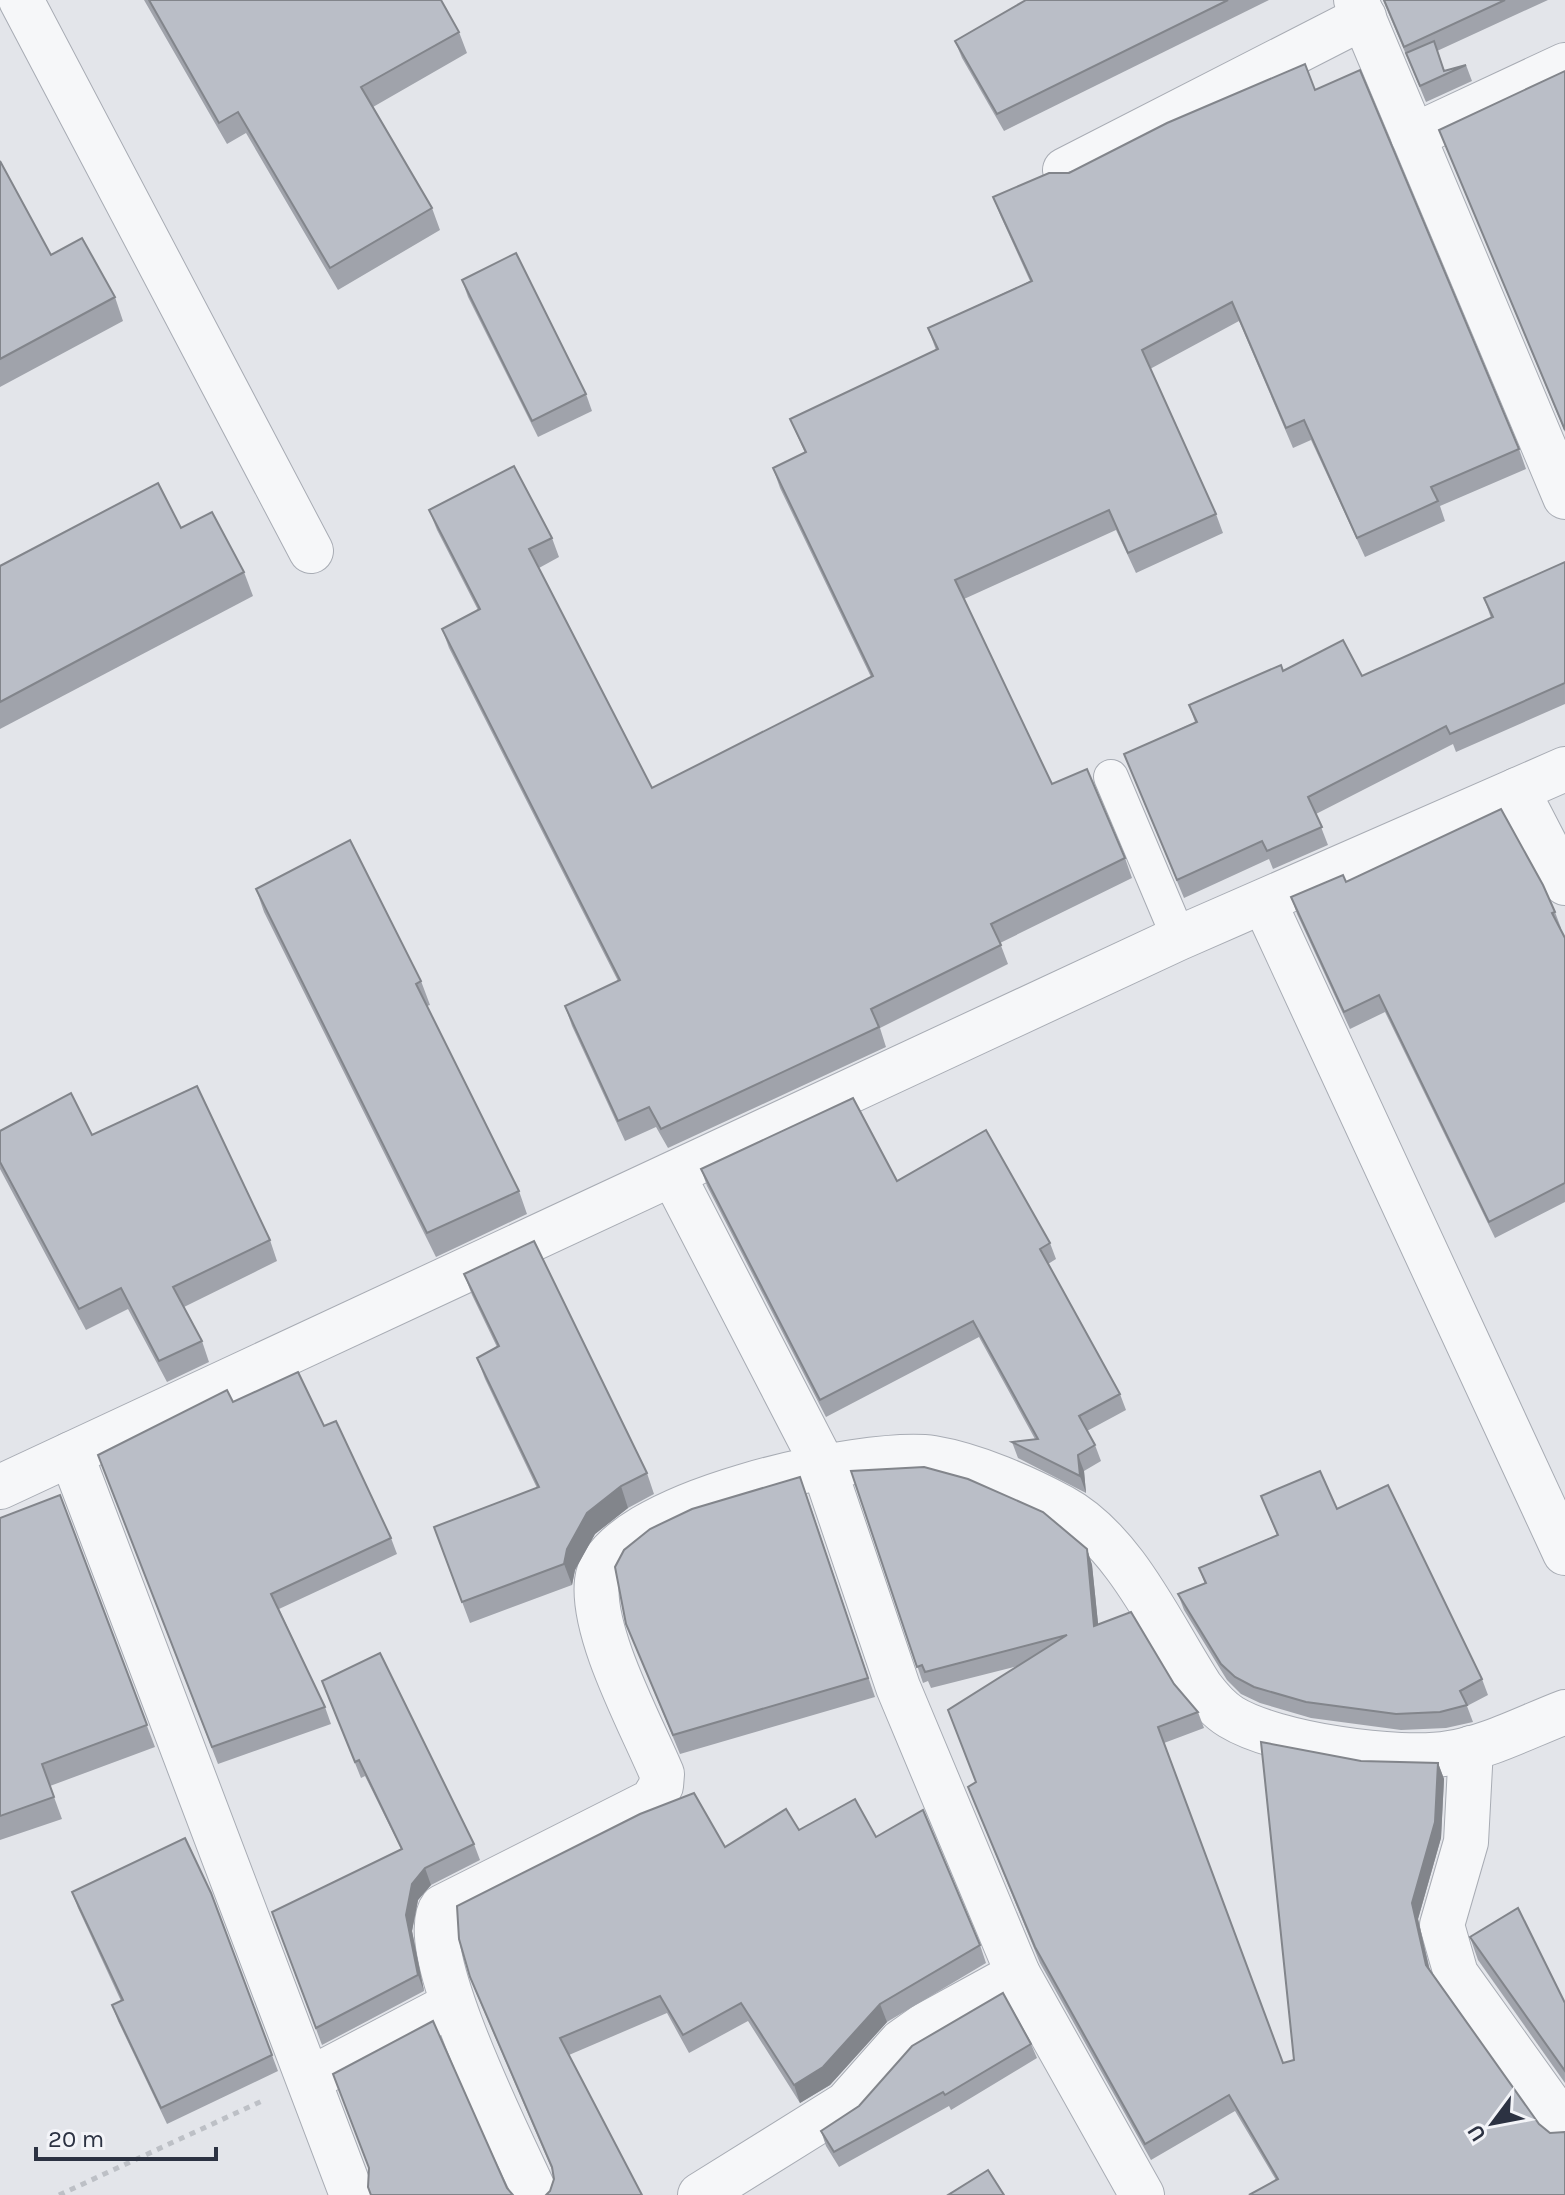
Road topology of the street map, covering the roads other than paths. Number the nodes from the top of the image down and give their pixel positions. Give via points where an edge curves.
1 (21, 0) edge
2 (1360, 8) edge
3 (0, 9) edge
4 (1565, 65) edge
5 (1413, 136) junction
6 (1065, 170) edge
7 (1565, 497) edge
8 (311, 551) dead end
9 (1565, 769) edge
10 (1111, 777) dead end
11 (1517, 790) junction
12 (1565, 883) edge
13 (1264, 902) junction
14 (1179, 938) junction
15 (673, 1175) junction
16 (71, 1454) junction
17 (823, 1465) junction
18 (0, 1487) edge
19 (1565, 1553) edge
20 (1565, 1712) edge
21 (1471, 1748) junction
22 (1018, 1974) junction
23 (451, 2005) junction
24 (310, 2079) junction
25 (1565, 2126) edge
26 (352, 2195) edge
27 (536, 2195) edge
28 (700, 2195) edge
29 (1142, 2195) edge

1 - 3 street
1 - 8 street
2 - 5 street
2 - 6 street
4 - 5 street
5 - 7 street
9 - 11 street
10 - 14 lane
11 - 12 street
11 - 13 street
13 - 14 street
13 - 19 street
14 - 15 street
15 - 16 street
15 - 17 street
16 - 18 street
16 - 24 street
17 - 21 street via 879,1457 935,1458 1064,1508 1114,1548 1201,1687 1216,1706 1243,1723 1385,1757
17 - 22 street via 898,1687
17 - 23 street via 689,1506 621,1540 607,1556 597,1579 599,1614 662,1774 661,1786 652,1801 623,1818 442,1907 435,1921
20 - 21 street
21 - 25 street via 1466,1842 1442,1925 1447,1952 1456,1974
22 - 28 street via 925,2025 901,2042 846,2104
22 - 29 street
23 - 24 street
23 - 27 street
24 - 26 street

